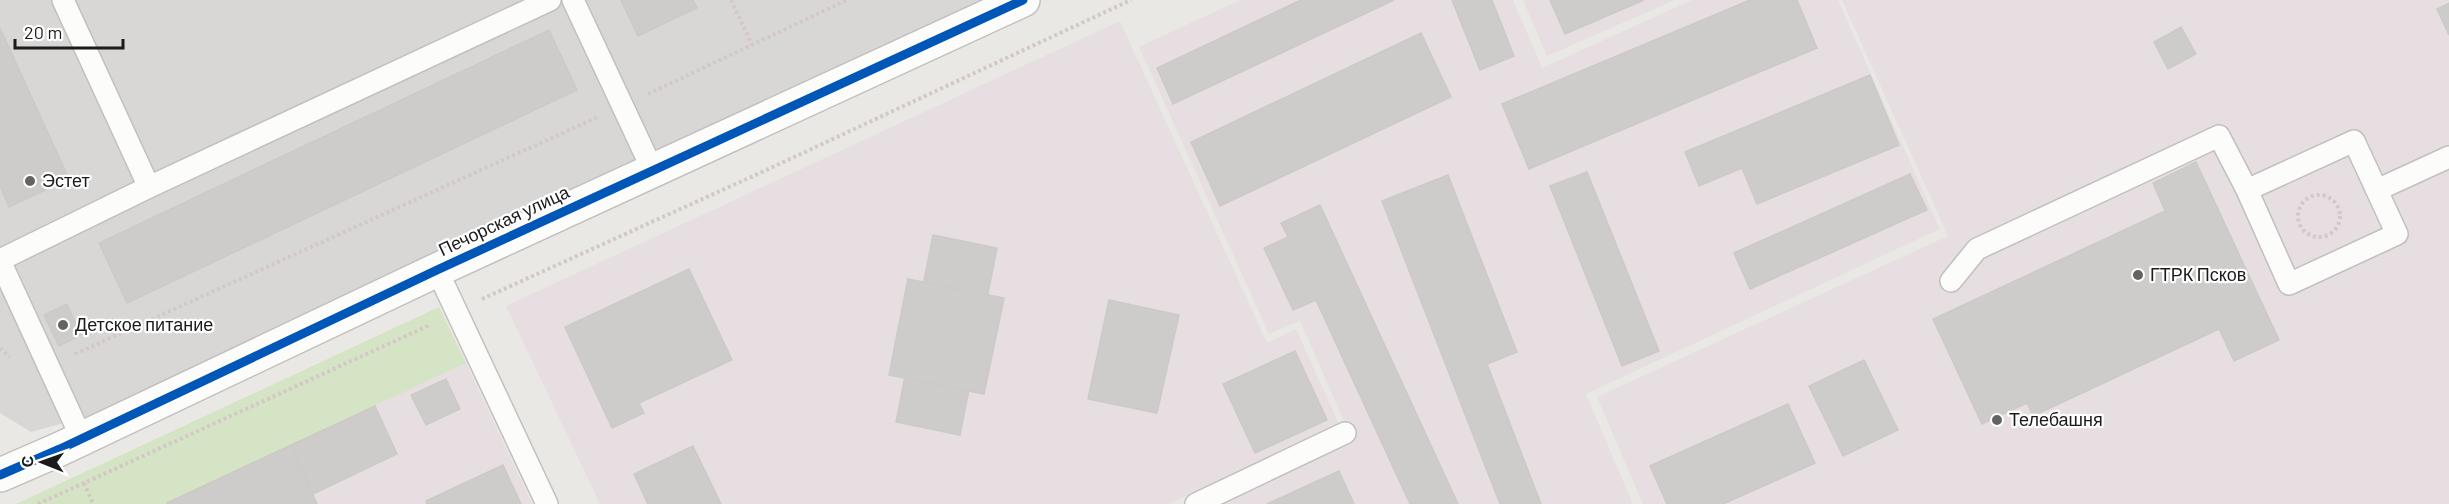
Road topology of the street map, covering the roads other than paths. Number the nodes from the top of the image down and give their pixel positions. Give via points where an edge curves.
1 (63, 0) edge
2 (550, 0) edge
3 (573, 0) edge
4 (1023, 0) edge
5 (2449, 157) edge
6 (653, 171) junction
7 (149, 187) junction
8 (2247, 190) junction
9 (2377, 190) junction
10 (0, 260) edge
11 (437, 270) junction
12 (1951, 281) dead end
13 (1345, 433) dead end
14 (81, 437) junction
15 (0, 475) edge
16 (547, 504) edge
17 (1196, 504) edge

1 - 7 lane
2 - 7 lane
3 - 6 lane
4 - 6 street, Печорская улица
5 - 9 lane
6 - 11 street, Печорская улица
7 - 10 lane
8 - 9 lane via 2354,141
8 - 9 lane via 2289,284 2397,234
8 - 12 lane via 2219,136 1977,249
10 - 14 lane
11 - 14 street, Печорская улица
11 - 16 lane
13 - 17 lane
14 - 15 street, Печорская улица

